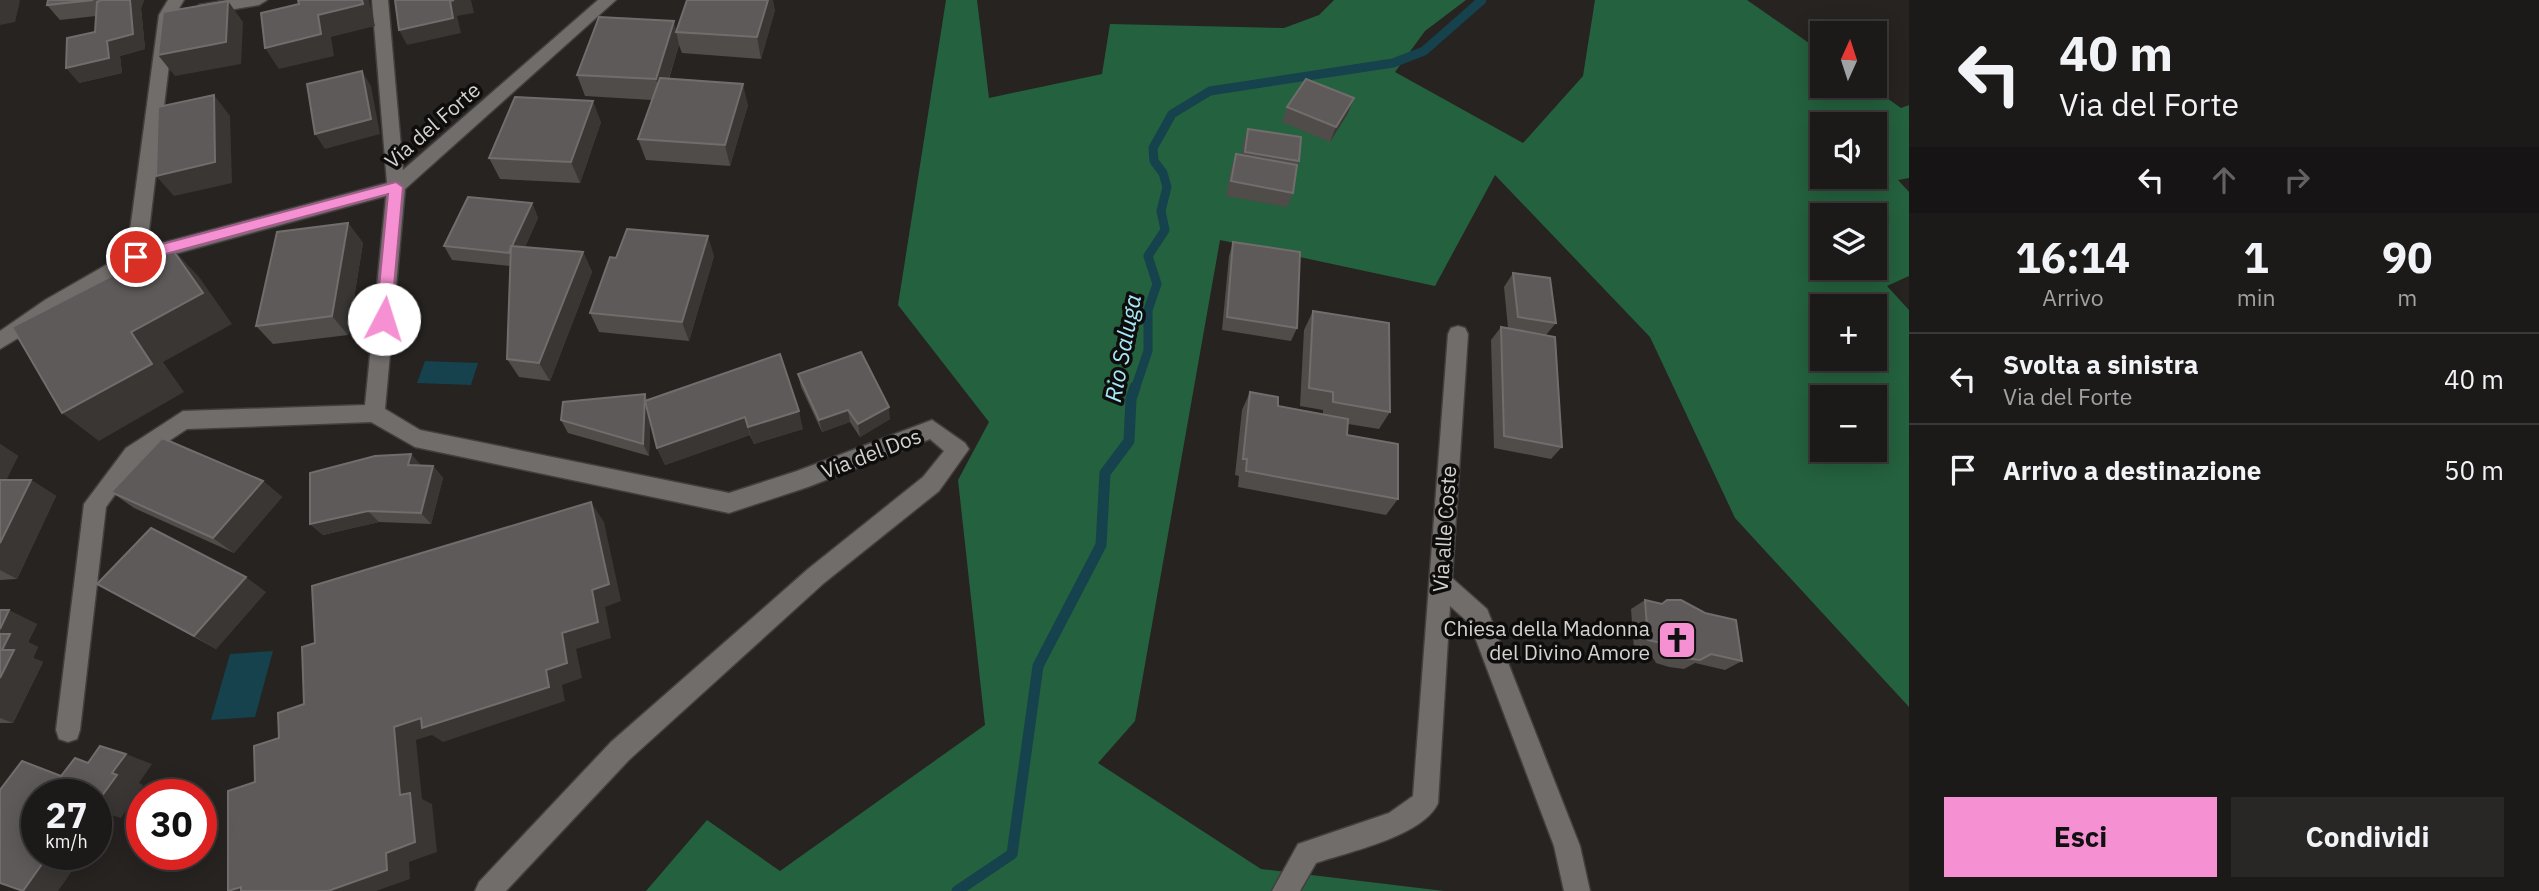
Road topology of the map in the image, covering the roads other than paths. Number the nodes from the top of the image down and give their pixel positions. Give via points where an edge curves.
1 (258, 0) edge
2 (380, 0) edge
3 (607, 1) edge
4 (172, 8) edge
5 (396, 187) junction
6 (136, 257) junction
7 (1458, 334) dead end
8 (0, 341) edge
9 (374, 413) junction
10 (1440, 582) junction
11 (68, 730) dead end
12 (488, 891) edge
13 (1285, 891) edge
14 (1577, 891) edge

1 - 4 street
2 - 5 street
3 - 5 street, Via del Forte
4 - 6 street
5 - 6 street, Via del Forte
5 - 9 street
6 - 8 street, Via del Forte
7 - 10 street, Via alle Coste
9 - 11 street via 183,420 134,454 95,504
9 - 12 street, Via del Dos via 415,438 729,503 932,429 958,449 931,484 816,576 620,751
10 - 13 street, Via alle Coste via 1426,803 1396,823 1307,853
10 - 14 street via 1479,617 1567,846

